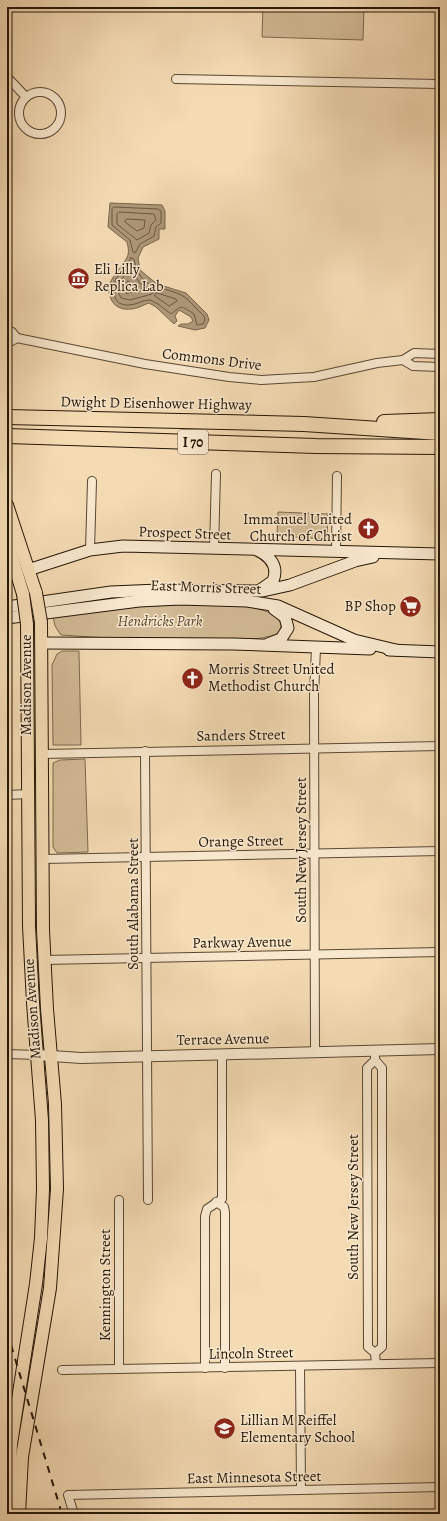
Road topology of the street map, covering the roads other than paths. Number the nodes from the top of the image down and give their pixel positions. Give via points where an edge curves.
1 (7, 77) edge
2 (176, 79) dead end
3 (440, 84) edge
4 (26, 97) junction
5 (7, 331) edge
6 (17, 338) junction
7 (7, 342) edge
8 (440, 354) edge
9 (403, 360) junction
10 (440, 366) edge
11 (10, 413) edge
12 (440, 420) edge
13 (304, 424) junction
14 (440, 433) edge
15 (14, 436) edge
16 (365, 446) junction
17 (440, 447) edge
18 (440, 455) edge
19 (216, 474) dead end
20 (337, 476) dead end
21 (92, 481) dead end
22 (7, 505) edge
23 (7, 541) edge
24 (214, 549) junction
25 (90, 550) junction
26 (257, 550) junction
27 (336, 551) junction
28 (397, 554) junction
29 (440, 554) edge
30 (28, 570) junction
31 (256, 591) junction
32 (246, 601) junction
33 (7, 607) edge
34 (7, 618) edge
35 (43, 642) junction
36 (265, 646) junction
37 (316, 648) junction
38 (396, 650) junction
39 (440, 652) edge
40 (440, 746) edge
41 (315, 748) junction
42 (145, 751) junction
43 (43, 754) junction
44 (29, 794) junction
45 (7, 795) edge
46 (440, 851) edge
47 (315, 854) junction
48 (147, 857) junction
49 (43, 859) junction
50 (440, 952) edge
51 (316, 955) junction
52 (147, 958) junction
53 (44, 960) junction
54 (440, 1049) edge
55 (315, 1052) junction
56 (7, 1054) edge
57 (222, 1054) junction
58 (37, 1055) junction
59 (375, 1055) junction
60 (147, 1056) junction
61 (51, 1057) junction
62 (119, 1200) dead end
63 (148, 1200) dead end
64 (216, 1202) junction
65 (376, 1353) junction
66 (440, 1363) edge
67 (376, 1364) junction
68 (300, 1366) junction
69 (205, 1368) junction
70 (225, 1368) junction
71 (119, 1369) junction
72 (62, 1370) dead end
73 (440, 1488) edge
74 (301, 1490) junction
75 (8, 1514) edge
76 (19, 1514) edge
77 (74, 1514) edge

1 - 4 street
2 - 3 street
4 - 4 street via 19,111 25,127 37,134 54,129 62,113 57,100 51,94 42,92 35,92
5 - 6 street via 12,332
6 - 7 street
6 - 9 street, Commons Drive via 145,364 250,380 331,375 377,363
8 - 9 street via 414,353
9 - 10 street via 413,366
11 - 13 highway, Dwight D Eisenhower Highway / I 70 via 69,418
12 - 13 highway
13 - 14 highway, I 70
15 - 16 highway, I 70
16 - 17 highway, I 70
16 - 18 highway
19 - 24 street
20 - 27 street
21 - 25 street
22 - 30 main road, Madison Avenue
23 - 44 main road, Madison Avenue, bridge via 23,594 27,624
24 - 25 main road, Prospect Street via 123,546
24 - 26 main road, Prospect Street
25 - 30 main road, Prospect Street
26 - 27 main road, Prospect Street via 267,548
26 - 31 main road via 270,558 275,572 271,583
27 - 28 main road, Prospect Street
28 - 29 main road, Prospect Street
28 - 31 main road, East Morris Street via 361,559 290,585
30 - 35 main road, Madison Avenue, bridge via 36,593
31 - 33 main road, East Morris Street via 117,592
32 - 34 main road, East Morris Street via 180,599 125,602
32 - 36 main road via 271,608 283,614 288,622 287,630 281,639
32 - 38 main road, East Morris Street via 278,606 354,640
35 - 36 main road, East Morris Street
35 - 43 main road, Madison Avenue
36 - 37 main road, East Morris Street
37 - 38 main road, East Morris Street
37 - 41 street, South New Jersey Street
38 - 39 main road, East Morris Street
40 - 41 street, Sanders Street
41 - 42 street, Sanders Street
41 - 47 street, South New Jersey Street
42 - 43 street, Sanders Street
42 - 48 street, South Alabama Street
43 - 49 main road, Madison Avenue
44 - 45 street
44 - 58 main road, Madison Avenue via 30,950
46 - 47 street, Orange Street
47 - 48 street, Orange Street
47 - 51 street, South New Jersey Street
48 - 49 street, Orange Street
48 - 52 street, South Alabama Street
49 - 53 main road, Madison Avenue
50 - 51 street, Parkway Avenue
51 - 52 street, Parkway Avenue
51 - 55 street, South New Jersey Street
52 - 53 street, Parkway Avenue
52 - 60 street, South Alabama Street
53 - 61 main road, Madison Avenue
54 - 59 street, Terrace Avenue
55 - 57 street, Terrace Avenue
55 - 59 street, Terrace Avenue
56 - 58 street, Terrace Avenue
57 - 60 street, Terrace Avenue
57 - 64 street via 222,1199
58 - 61 street, Terrace Avenue
58 - 75 main road, Madison Avenue via 43,1148 41,1238 12,1438 8,1472
59 - 65 street, South New Jersey Street via 382,1068 382,1347
59 - 65 street, South New Jersey Street via 367,1068 368,1347
60 - 61 street, Terrace Avenue
60 - 63 street
61 - 76 main road, Madison Avenue via 57,1141 55,1242 50,1288 22,1457
62 - 71 street, Kennington Street
64 - 69 street via 207,1209 205,1216
64 - 70 street via 224,1207 225,1212
65 - 67 street, South New Jersey Street
66 - 67 street, Lincoln Street
67 - 68 street, Lincoln Street
68 - 70 street, Lincoln Street
68 - 74 street
69 - 70 street, Lincoln Street
69 - 71 street, Lincoln Street
71 - 72 street, Lincoln Street
73 - 74 street, East Minnesota Street
74 - 77 street, East Minnesota Street via 68,1495

